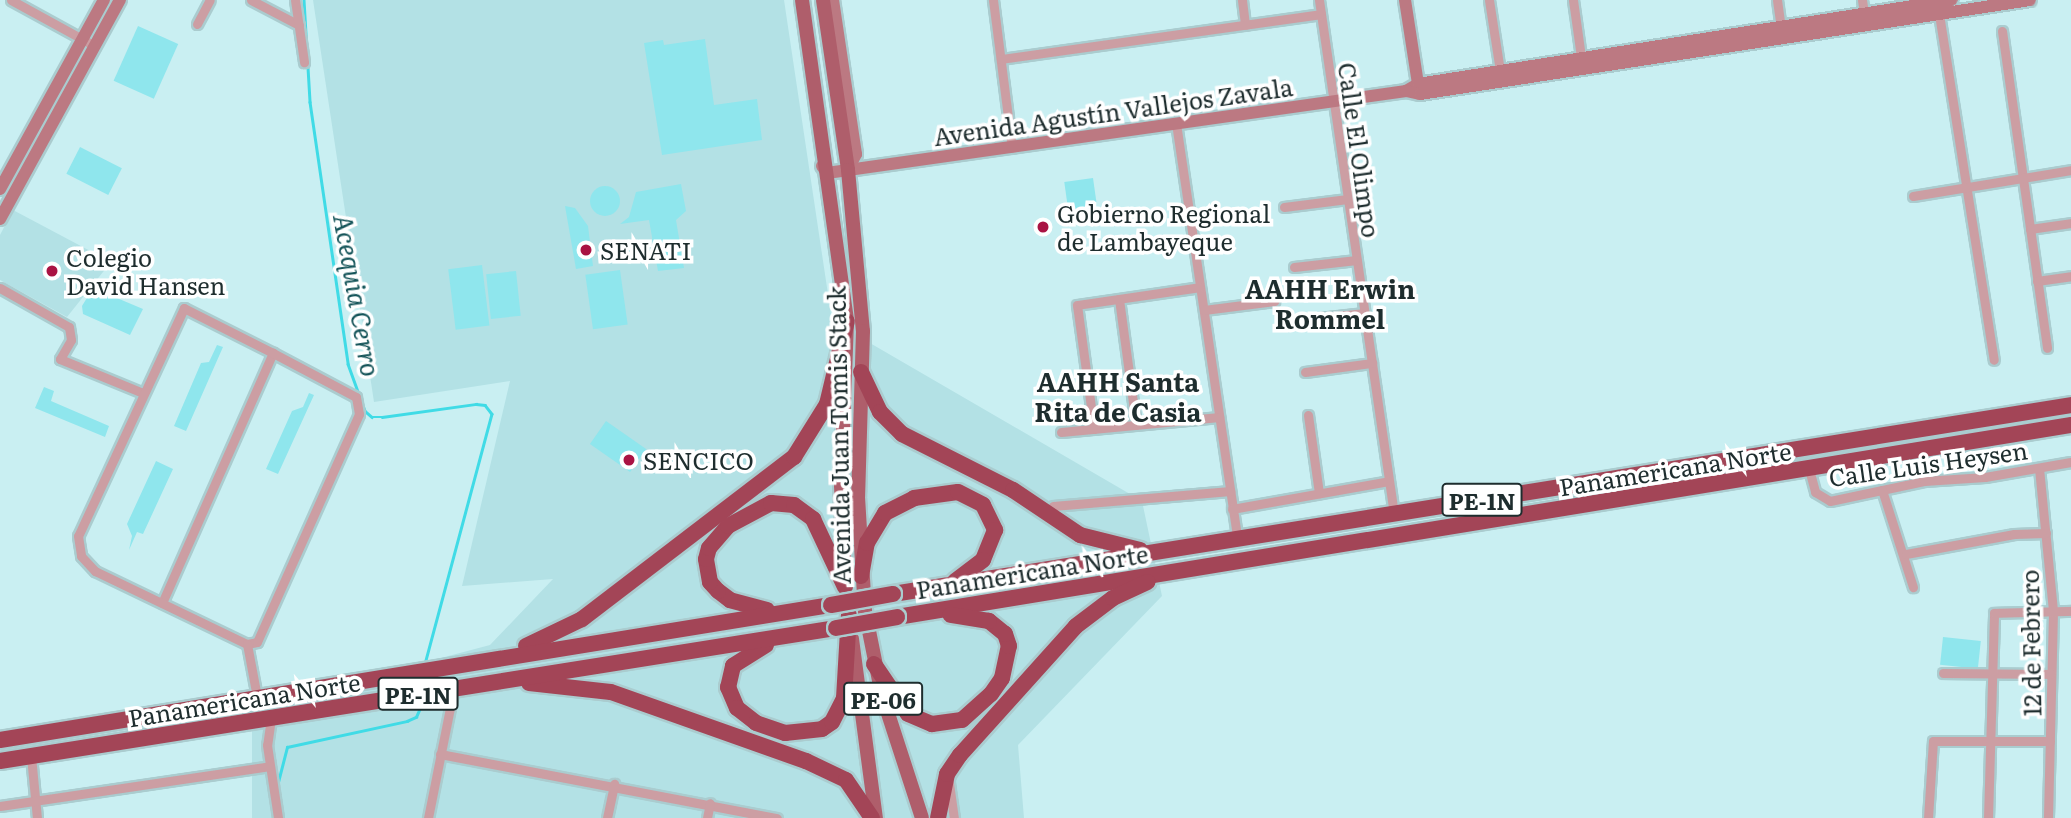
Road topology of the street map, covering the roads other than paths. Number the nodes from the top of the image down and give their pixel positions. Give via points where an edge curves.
1 (11, 0) edge
2 (104, 0) edge
3 (120, 0) edge
4 (210, 0) edge
5 (251, 0) edge
6 (295, 0) edge
7 (796, 0) edge
8 (802, 0) edge
9 (822, 0) edge
10 (834, 0) edge
11 (993, 0) edge
12 (1242, 0) edge
13 (1319, 0) edge
14 (1405, 0) edge
15 (1489, 0) edge
16 (1573, 0) edge
17 (1777, 0) edge
18 (1951, 0) edge
19 (2029, 0) edge
20 (1863, 7) edge
21 (1939, 14) junction
22 (1321, 15) junction
23 (197, 24) dead end
24 (299, 25) junction
25 (1245, 25) junction
26 (2002, 31) dead end
27 (1781, 32) junction
28 (82, 40) junction
29 (95, 46) junction
30 (1001, 59) junction
31 (304, 62) dead end
32 (1582, 64) junction
33 (1500, 71) junction
34 (1419, 89) junction
35 (1334, 101) junction
36 (1176, 123) junction
37 (1012, 148) junction
38 (848, 170) junction
39 (2071, 170) edge
40 (827, 173) junction
41 (2023, 178) junction
42 (1968, 187) junction
43 (0, 189) edge
44 (1913, 195) dead end
45 (1348, 199) junction
46 (1284, 207) dead end
47 (0, 219) edge
48 (2071, 223) edge
49 (2030, 229) junction
50 (1357, 260) junction
51 (1294, 267) dead end
52 (2071, 276) edge
53 (2037, 281) junction
54 (1200, 287) junction
55 (0, 288) edge
56 (1119, 299) junction
57 (1274, 301) dead end
58 (1203, 310) junction
59 (1364, 313) junction
60 (1301, 320) dead end
61 (847, 321) junction
62 (2047, 348) dead end
63 (273, 353) junction
64 (1994, 360) dead end
65 (1372, 363) junction
66 (861, 372) junction
67 (1305, 372) dead end
68 (144, 393) junction
69 (2071, 405) edge
70 (1308, 415) dead end
71 (1219, 417) junction
72 (1136, 425) junction
73 (2071, 425) edge
74 (1094, 429) junction
75 (1061, 432) dead end
76 (2071, 462) edge
77 (2039, 468) junction
78 (1809, 469) junction
79 (1389, 481) junction
80 (1882, 490) junction
81 (1230, 491) junction
82 (1319, 493) junction
83 (1053, 506) dead end
84 (1232, 509) junction
85 (1394, 514) junction
86 (2046, 533) junction
87 (1237, 538) junction
88 (1149, 552) junction
89 (1906, 554) junction
90 (1173, 571) junction
91 (861, 576) junction
92 (948, 585) junction
93 (845, 587) junction
94 (1913, 587) dead end
95 (162, 603) junction
96 (2071, 611) edge
97 (776, 612) junction
98 (923, 612) junction
99 (2053, 612) junction
100 (849, 615) junction
101 (779, 638) junction
102 (247, 643) junction
103 (496, 657) junction
104 (874, 664) junction
105 (1942, 673) dead end
106 (1992, 674) junction
107 (2051, 674) junction
108 (491, 682) junction
109 (454, 688) junction
110 (257, 697) junction
111 (271, 718) junction
112 (0, 740) edge
113 (1990, 740) junction
114 (2050, 741) junction
115 (440, 754) junction
116 (31, 756) junction
117 (0, 761) edge
118 (270, 766) junction
119 (947, 774) junction
120 (614, 784) junction
121 (34, 800) junction
122 (710, 803) junction
123 (0, 806) edge
124 (37, 818) edge
125 (278, 818) edge
126 (428, 818) edge
127 (607, 818) edge
128 (707, 818) edge
129 (777, 818) edge
130 (874, 818) edge
131 (922, 818) edge
132 (938, 818) edge
133 (954, 818) edge
134 (1928, 818) edge
135 (1988, 818) edge
136 (2048, 818) edge

1 - 28 street
2 - 28 street
3 - 29 street
4 - 23 street
5 - 24 street
6 - 24 street
7 - 40 street, Avenida Juan Tomis Stack via 821,164
8 - 40 main road, Avenida Juan Tomis Stack
9 - 38 main road, Avenida Juan Tomis Stack
10 - 38 street, Avenida Juan Tomis Stack via 856,154
11 - 30 street
12 - 25 street
13 - 22 street, Calle El Olimpo
14 - 34 street
15 - 33 street
16 - 32 street
17 - 27 street
18 - 20 street, Avenida Agustín Vallejos Zavala
19 - 21 street, Avenida Agustín Vallejos Zavala
20 - 27 street, Avenida Agustín Vallejos Zavala
21 - 27 street, Avenida Agustín Vallejos Zavala
21 - 42 street
22 - 25 street
22 - 35 street, Calle El Olimpo
24 - 31 street
25 - 30 street
26 - 41 street
27 - 32 street, Avenida Agustín Vallejos Zavala
28 - 29 street
28 - 43 street
29 - 47 street
30 - 37 street
32 - 33 street, Avenida Agustín Vallejos Zavala
32 - 34 street, Avenida Agustín Vallejos Zavala
33 - 34 street, Avenida Agustín Vallejos Zavala
34 - 35 street, Avenida Agustín Vallejos Zavala
35 - 36 street, Avenida Agustín Vallejos Zavala
35 - 45 street, Calle El Olimpo
36 - 37 street, Avenida Agustín Vallejos Zavala
36 - 54 street
37 - 38 street, Avenida Agustín Vallejos Zavala
38 - 40 street, Avenida Agustín Vallejos Zavala
38 - 66 main road, Avenida Juan Tomis Stack via 863,331
39 - 41 street
40 - 61 main road, Avenida Juan Tomis Stack
41 - 42 street
41 - 49 street
42 - 44 street
42 - 64 street
45 - 46 street
45 - 50 street, Calle El Olimpo
48 - 49 street
49 - 53 street
50 - 51 street
50 - 59 street, Calle El Olimpo
52 - 53 street
53 - 62 street
54 - 56 street
54 - 58 street
55 - 68 street via 69,327 71,340 60,359
56 - 72 street
56 - 74 street via 1077,305
57 - 58 street
58 - 71 street
59 - 60 street
59 - 65 street, Calle El Olimpo
61 - 93 main road, Avenida Juan Tomis Stack via 841,485
61 - 103 highway via 827,404 794,457 582,618
63 - 68 street via 184,308
63 - 95 street
63 - 102 street via 356,397 359,414 257,642
65 - 67 street
65 - 79 street, Calle El Olimpo
66 - 88 highway via 880,412 915,442 1004,485 1080,536
66 - 91 main road, Avenida Juan Tomis Stack
68 - 95 street via 78,536 78,548 94,571
69 - 85 highway, Panamericana Norte / PE-1N
70 - 82 street
71 - 72 street
71 - 81 street
72 - 74 street
73 - 78 highway, Panamericana Norte / PE-1N
74 - 75 street
76 - 77 street, Calle Luis Heysen
77 - 80 street, Calle Luis Heysen
77 - 86 street, 12 de Febrero
78 - 80 street, Calle Luis Heysen via 1815,492 1824,500
78 - 90 highway, Panamericana Norte / PE-1N
79 - 82 street
79 - 85 street, Calle El Olimpo
80 - 89 street
81 - 83 street
81 - 84 street
82 - 84 street
84 - 87 street
85 - 87 highway, Panamericana Norte / PE-1N
86 - 89 street via 2014,534
86 - 99 street, 12 de Febrero
87 - 88 highway, Panamericana Norte / PE-1N
88 - 92 highway, Panamericana Norte / PE-1N
89 - 94 street
90 - 98 highway, Panamericana Norte / PE-1N
90 - 119 highway via 1113,598 1076,626
91 - 92 highway via 867,543 885,513 914,498 958,492 983,505 995,530 983,560
91 - 104 main road, Avenida Juan Tomis Stack / PE-06
92 - 97 highway, Panamericana Norte / PE-1N, bridge
93 - 97 highway via 822,532 804,511 782,502 757,508 716,538 709,548 706,571 710,582 730,600
93 - 100 main road, Avenida Juan Tomis Stack / PE-06
95 - 102 street
96 - 99 street
97 - 103 highway, Panamericana Norte / PE-1N
98 - 101 highway, Panamericana Norte / PE-1N, bridge
98 - 104 highway via 976,616 1004,634 1008,660 991,694 962,720 932,724 908,714
99 - 106 street via 1994,613
99 - 107 street, 12 de Febrero
100 - 101 highway via 844,698 832,722 822,729 798,734 769,728 744,715 730,699 733,666
100 - 130 main road, Avenida Juan Tomis Stack / PE-06
101 - 108 highway, Panamericana Norte / PE-1N
102 - 110 street
103 - 110 highway, Panamericana Norte / PE-1N
104 - 131 main road, Avenida Juan Tomis Stack / PE-06
105 - 106 street
106 - 107 street
106 - 113 street
107 - 114 street, 12 de Febrero
108 - 109 highway, Panamericana Norte / PE-1N
108 - 130 highway via 574,685 634,699 828,771 856,789
109 - 111 highway, Panamericana Norte / PE-1N
109 - 115 street
110 - 112 highway, Panamericana Norte / PE-1N
111 - 116 highway, Panamericana Norte / PE-1N
111 - 118 street
113 - 114 street
113 - 134 street via 1933,741
113 - 135 street
114 - 136 street, 12 de Febrero
115 - 120 street
115 - 126 street
116 - 117 highway, Panamericana Norte / PE-1N
116 - 121 street
118 - 121 street
118 - 125 street
119 - 132 highway
119 - 133 street
120 - 122 street
120 - 127 street
121 - 123 street
121 - 124 street
122 - 128 street
122 - 129 street

